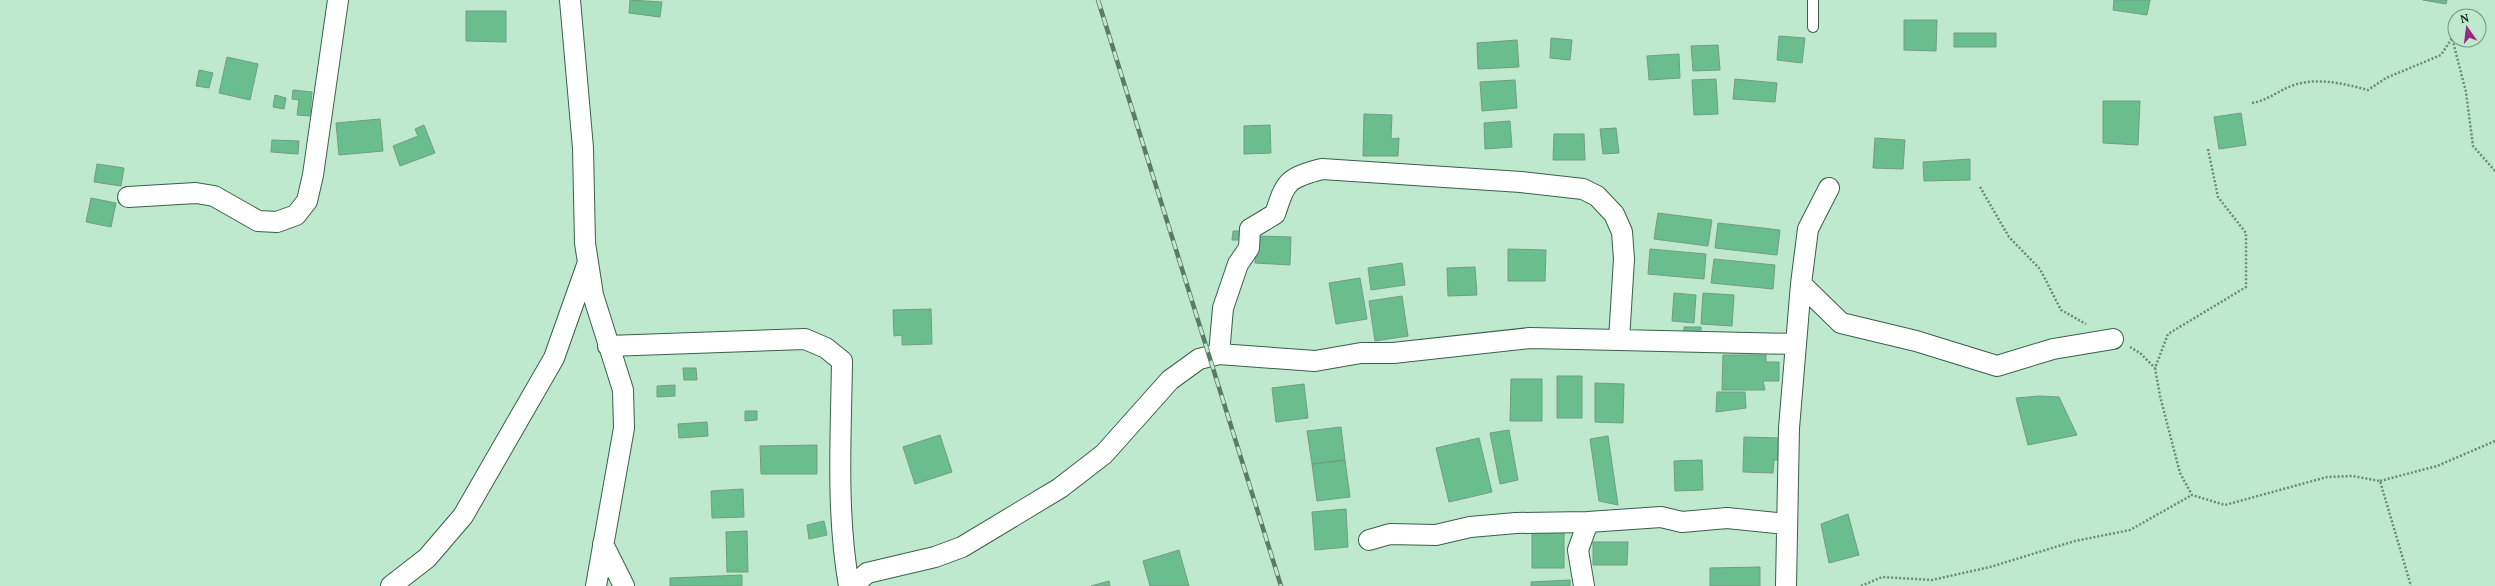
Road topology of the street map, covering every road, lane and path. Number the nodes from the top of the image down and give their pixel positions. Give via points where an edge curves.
1 (338, 0) edge
2 (570, 0) edge
3 (1813, 0) edge
4 (1813, 27) dead end
5 (2252, 103) dead end
6 (2208, 149) dead end
7 (2495, 171) edge
8 (1980, 187) dead end
9 (1829, 188) dead end
10 (128, 197) dead end
11 (588, 263) junction
12 (1801, 284) junction
13 (2113, 339) junction
14 (1619, 340) junction
15 (1796, 344) junction
16 (608, 346) junction
17 (1219, 354) junction
18 (2155, 368) junction
19 (2495, 440) edge
20 (2380, 481) junction
21 (2192, 495) junction
22 (1588, 522) junction
23 (1786, 524) junction
24 (1369, 540) dead end
25 (603, 544) junction
26 (391, 586) edge
27 (596, 586) edge
28 (624, 586) edge
29 (849, 586) edge
30 (853, 586) edge
31 (1584, 586) edge
32 (1786, 586) edge
33 (1861, 586) edge
34 (2411, 586) edge

1 - 10 street via 313,175 307,201 296,215 277,222 258,221 214,196 196,193
2 - 11 street via 583,148 585,243
3 - 4 lane
5 - 7 path via 2267,100 2294,85 2314,81 2368,90 2386,78 2441,55 2452,38 2466,92 2473,146
6 - 18 path via 2218,197 2246,233 2246,287 2168,334
8 - 13 path via 2009,237 2040,269 2061,310
9 - 12 street via 1808,229
11 - 16 street
11 - 26 street via 554,358 464,516 427,558
12 - 13 street via 1841,323 1916,341 1997,366 2053,349
12 - 15 street
13 - 18 path via 2140,353
14 - 15 street
14 - 17 street via 1530,338 1393,353 1362,353 1315,361
14 - 17 street via 1624,259 1622,232 1614,214 1597,196 1582,189 1521,182 1322,169 1297,176 1283,190 1275,214 1250,229 1249,248 1238,264 1222,308
15 - 23 street via 1789,428
16 - 25 street via 623,390 624,428
16 - 29 street via 804,338 826,348 842,361 840,462 844,557
17 - 30 street via 1199,360 1170,380 1104,454 1060,488 962,547 935,557 867,573
18 - 21 path via 2180,473
19 - 20 path via 2437,466
20 - 21 path via 2352,476 2327,477 2225,505
20 - 34 path
21 - 33 path via 2130,530 2075,540 1990,567 1932,580 1882,576
22 - 23 street via 1661,517 1682,522 1727,518
22 - 24 street via 1516,523 1470,527 1436,535 1390,534
22 - 31 street via 1578,550
23 - 32 street
25 - 27 street
25 - 28 street

